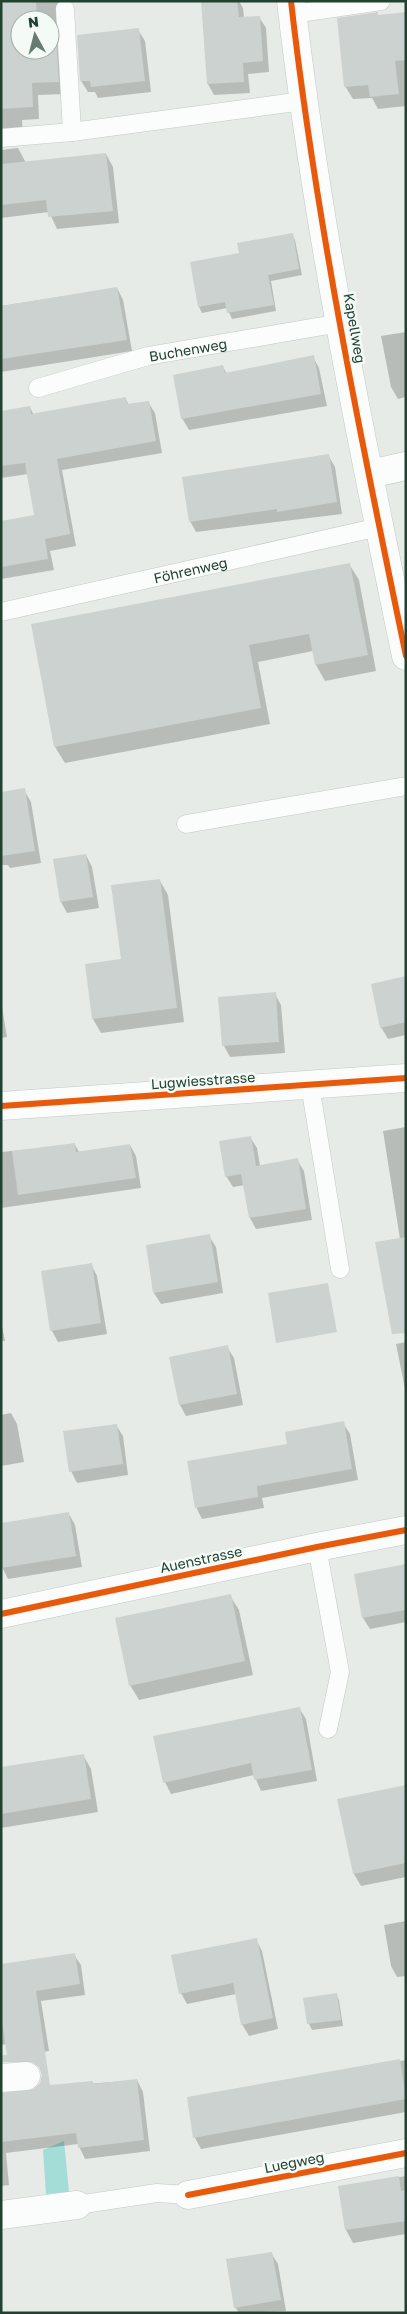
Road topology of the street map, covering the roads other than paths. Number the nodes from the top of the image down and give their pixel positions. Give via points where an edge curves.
1 (381, 1) edge
2 (292, 8) edge
3 (65, 9) dead end
4 (303, 101) junction
5 (72, 132) junction
6 (1, 138) edge
7 (340, 323) junction
8 (38, 388) dead end
9 (406, 466) edge
10 (370, 474) junction
11 (379, 527) junction
12 (1, 612) edge
13 (406, 656) edge
14 (406, 786) edge
15 (186, 824) dead end
16 (406, 1078) edge
17 (310, 1085) junction
18 (1, 1106) edge
19 (340, 1269) dead end
20 (406, 1530) edge
21 (317, 1547) junction
22 (1, 1614) edge
23 (328, 1729) dead end
24 (406, 2153) edge
25 (188, 2195) joint
26 (77, 2204) joint
27 (1, 2215) edge

1 - 2 lane
2 - 4 street, Kapellweg
3 - 5 lane
4 - 5 lane
4 - 7 street, Kapellweg
5 - 6 lane
7 - 8 lane, Buchenweg via 148,356
7 - 10 street, Kapellweg
9 - 10 street
10 - 11 street, Kapellweg
11 - 12 lane, Föhrenweg
11 - 13 street, Kapellweg
14 - 15 lane
16 - 17 street, Lugwiesstrasse
17 - 18 street, Lugwiesstrasse
17 - 19 lane
20 - 21 street, Auenstrasse
21 - 22 street, Auenstrasse
21 - 23 lane via 340,1672
24 - 25 street, Luegweg
25 - 26 lane, Luegweg via 156,2193
26 - 27 street, Luegweg

